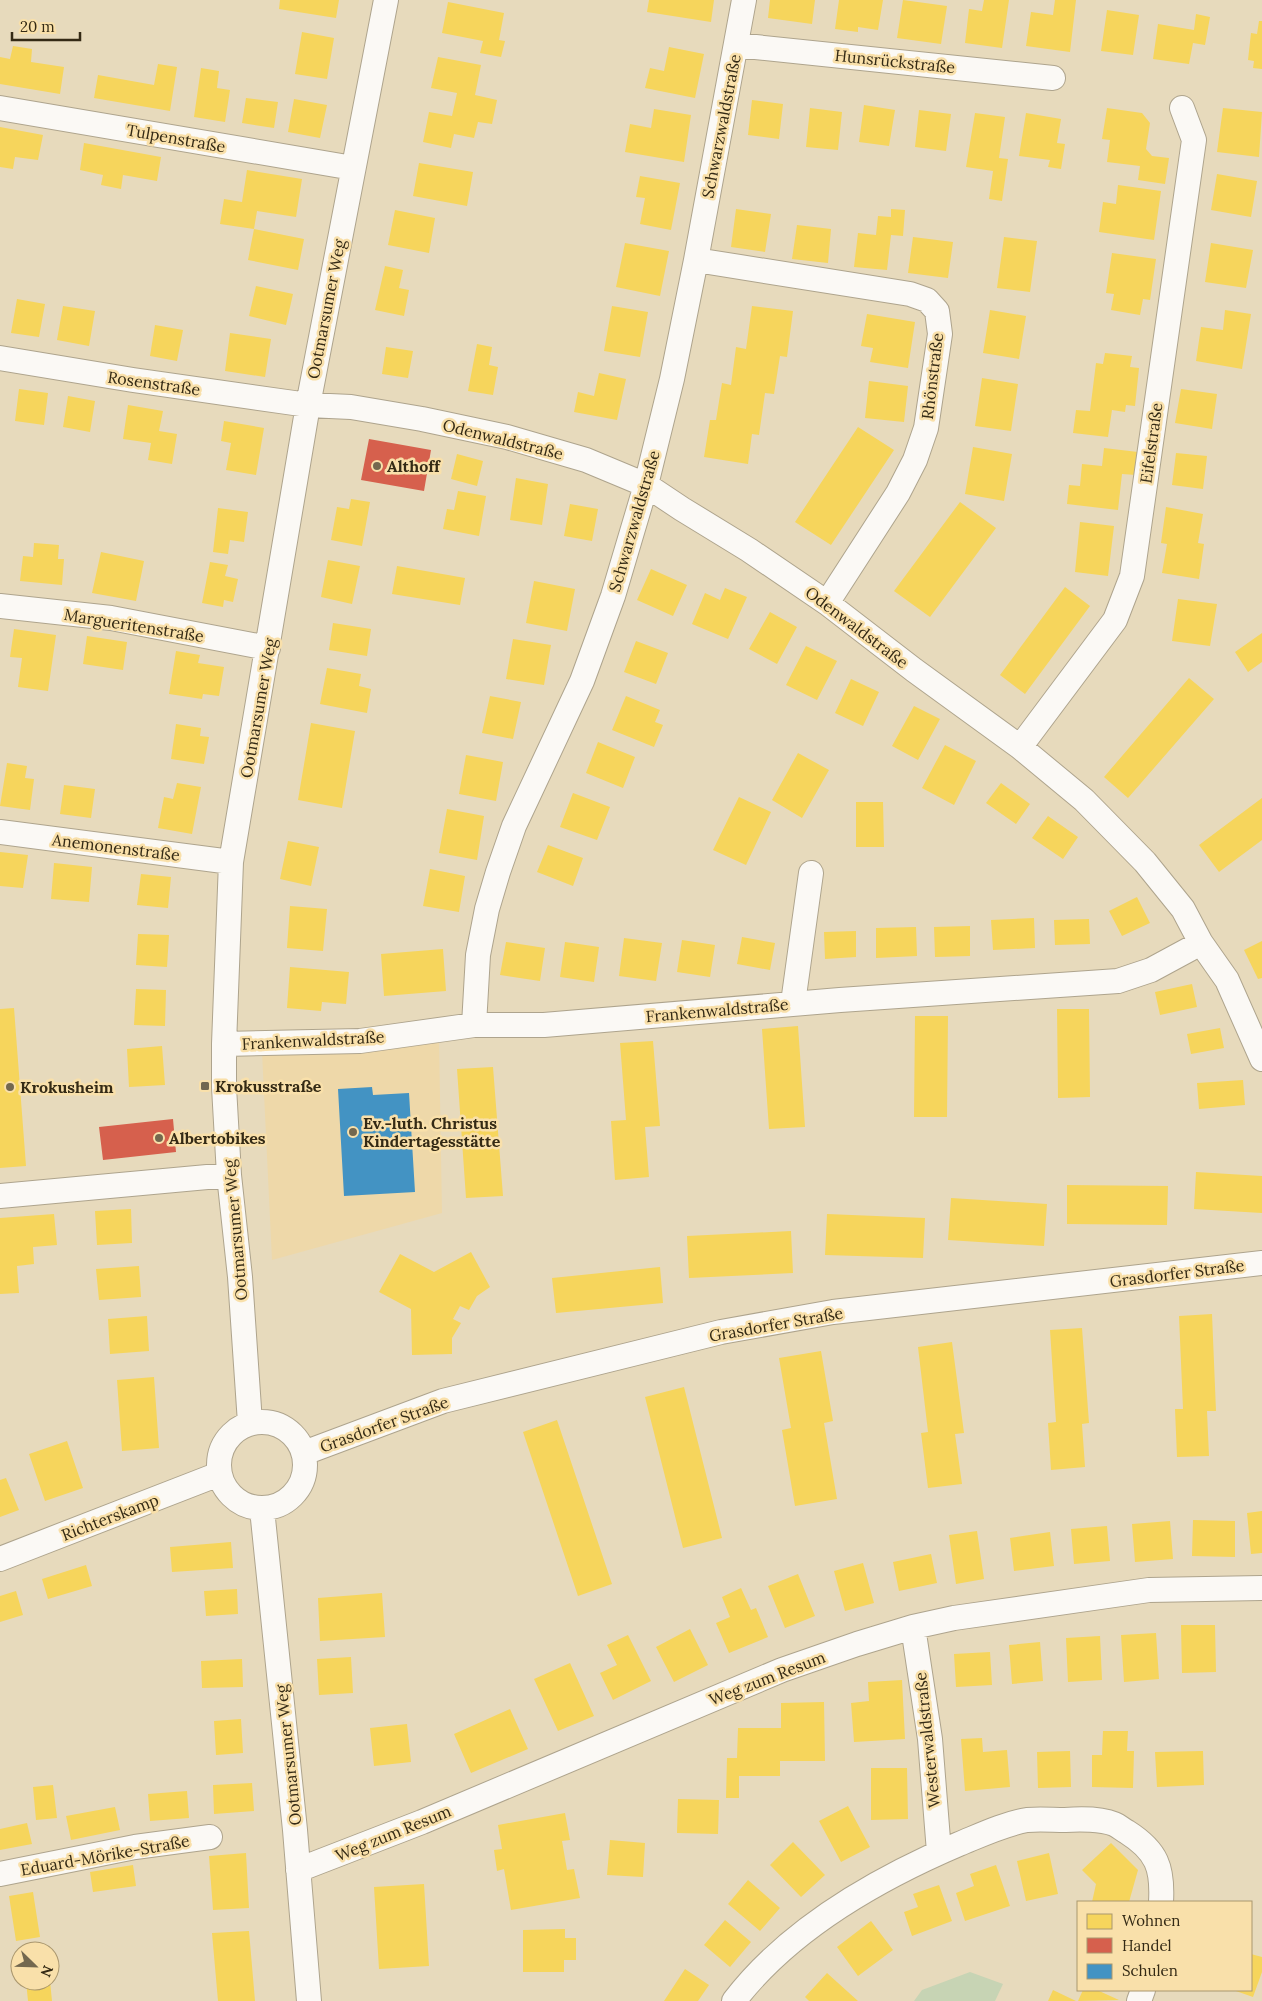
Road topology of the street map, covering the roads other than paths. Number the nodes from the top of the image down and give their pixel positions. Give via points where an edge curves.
1 (386, 0) edge
2 (744, 0) edge
3 (736, 44) junction
4 (1053, 78) dead end
5 (0, 108) edge
6 (1182, 108) dead end
7 (353, 168) junction
8 (696, 260) junction
9 (0, 358) edge
10 (308, 405) junction
11 (646, 485) junction
12 (827, 603) junction
13 (0, 606) edge
14 (268, 648) junction
15 (1020, 747) junction
16 (0, 832) edge
17 (231, 862) junction
18 (811, 873) dead end
19 (1202, 942) junction
20 (793, 1004) junction
21 (474, 1025) junction
22 (224, 1044) junction
23 (1262, 1059) edge
24 (229, 1176) junction
25 (0, 1196) edge
26 (1262, 1262) edge
27 (250, 1424) junction
28 (304, 1453) junction
29 (219, 1474) junction
30 (262, 1509) junction
31 (0, 1559) edge
32 (1262, 1588) edge
33 (913, 1627) junction
34 (210, 1837) dead end
35 (939, 1852) junction
36 (298, 1870) junction
37 (0, 1874) edge
38 (1161, 1901) edge
39 (309, 2001) edge
40 (734, 2001) edge

1 - 7 street, Ootmarsumer Weg
2 - 3 street, Schwarzwaldstraße
3 - 4 street, Hunsrückstraße
3 - 8 street, Schwarzwaldstraße
5 - 7 street, Tulpenstraße
6 - 15 street, Eifelstraße via 1194,140 1132,576 1115,620
7 - 10 street, Ootmarsumer Weg
8 - 11 street, Schwarzwaldstraße
8 - 12 street, Rhönstraße via 910,294 927,300 937,311 940,334 926,428 915,460 898,493
9 - 10 street, Rosenstraße
10 - 11 street, Odenwaldstraße via 351,407 507,437 586,460
10 - 14 street, Ootmarsumer Weg
11 - 12 street, Odenwaldstraße
11 - 21 street, Schwarzwaldstraße via 613,596 582,681 514,826 498,872 478,955
12 - 15 street, Odenwaldstraße
13 - 14 street, Margueritenstraße via 111,618
14 - 17 street, Ootmarsumer Weg
15 - 19 street, Odenwaldstraße via 1084,800 1146,862 1183,910
16 - 17 street, Anemonenstraße
17 - 22 street, Ootmarsumer Weg
18 - 20 street
19 - 20 street, Frankenwaldstraße via 1151,970 1118,981
19 - 23 street, Odenwaldstraße via 1227,980
20 - 21 street, Frankenwaldstraße via 544,1024
21 - 22 street, Frankenwaldstraße via 360,1042
22 - 24 street, Ootmarsumer Weg
24 - 25 street
24 - 27 street, Ootmarsumer Weg
26 - 28 street, Grasdorfer Straße via 833,1312 721,1332 443,1401
27 - 28 street via 270,1423 289,1431
27 - 29 street via 238,1429 222,1448
28 - 30 street via 305,1469 301,1484 278,1506
29 - 30 street via 230,1495 240,1503
29 - 31 street, Richterskamp
30 - 36 street, Ootmarsumer Weg
32 - 33 street, Weg zum Resum via 1148,1590 954,1618
33 - 35 street, Westerwaldstraße via 930,1739
33 - 36 street, Weg zum Resum via 782,1670 422,1822
34 - 37 street, Eduard-Mörike-Straße
35 - 38 street via 1027,1820 1082,1819 1114,1824 1136,1838 1157,1860 1162,1885
35 - 40 street via 885,1880 815,1924 746,1985
36 - 39 street, Ootmarsumer Weg

